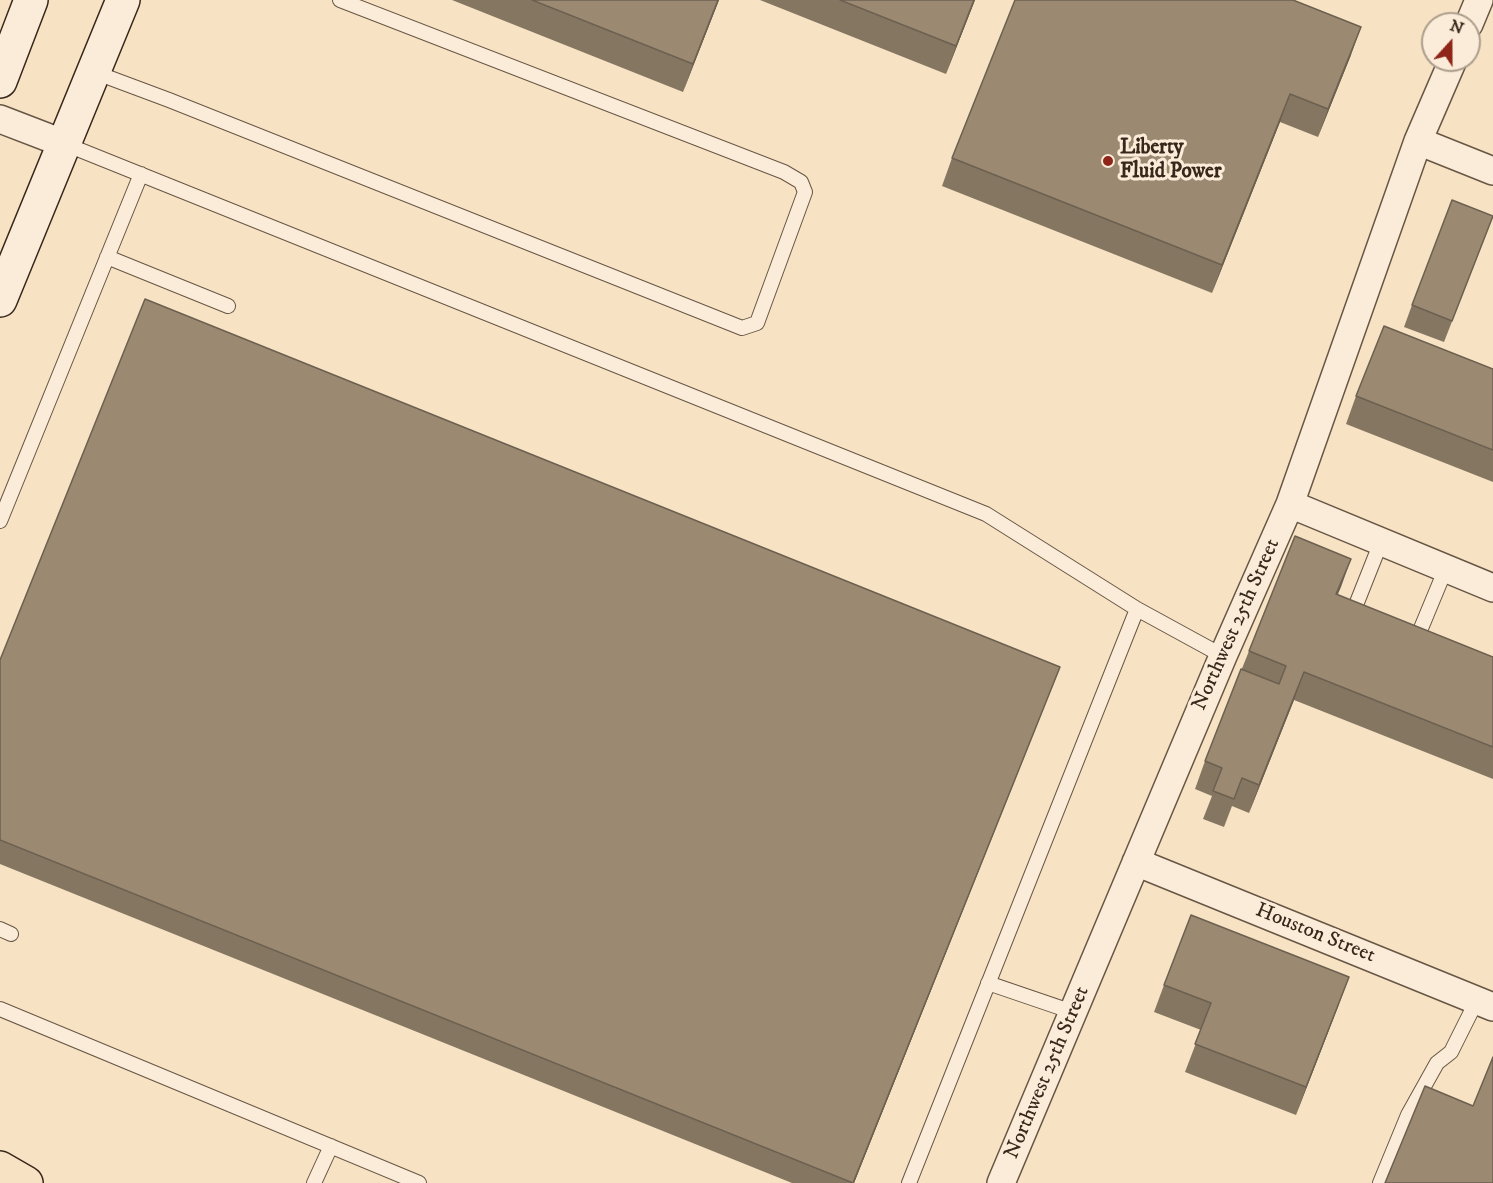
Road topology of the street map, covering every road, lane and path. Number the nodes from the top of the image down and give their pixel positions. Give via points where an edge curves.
1 (31, 0) edge
2 (123, 0) edge
3 (340, 0) edge
4 (94, 72) junction
5 (1448, 72) edge
6 (0, 81) edge
7 (0, 119) edge
8 (1418, 141) junction
9 (65, 144) junction
10 (1493, 171) edge
11 (141, 174) junction
12 (107, 257) junction
13 (0, 300) edge
14 (228, 306) dead end
15 (1290, 504) junction
16 (0, 521) edge
17 (1381, 542) junction
18 (1446, 568) junction
19 (1493, 588) edge
20 (1137, 609) junction
21 (1353, 615) edge
22 (1418, 638) edge
23 (1223, 656) junction
24 (1136, 862) junction
25 (988, 983) junction
26 (1485, 1004) edge
27 (0, 1009) edge
28 (1073, 1012) junction
29 (331, 1146) junction
30 (0, 1168) edge
31 (26, 1183) edge
32 (314, 1183) edge
33 (419, 1183) edge
34 (909, 1183) edge
35 (1001, 1183) edge
36 (1380, 1183) edge

1 - 6 main road
2 - 4 main road
3 - 4 lane via 784,172 801,182 805,192 757,323 742,328
4 - 9 main road
5 - 8 street, Northwest 25th Street
7 - 9 street
8 - 10 street
8 - 15 street, Northwest 25th Street
9 - 11 lane
9 - 13 main road
11 - 12 lane
11 - 20 lane via 986,514
12 - 14 lane
12 - 16 lane
15 - 17 street
15 - 23 street, Northwest 25th Street
17 - 18 street
17 - 21 lane
18 - 19 street
18 - 22 lane
20 - 23 lane
20 - 25 lane
23 - 24 street, Northwest 25th Street
24 - 26 street, Houston Street
24 - 28 street, Northwest 25th Street
25 - 28 lane
25 - 34 lane
26 - 36 lane via 1451,1052 1437,1064 1408,1115
27 - 29 lane
28 - 35 street, Northwest 25th Street
29 - 32 lane
29 - 33 lane
30 - 31 main road

